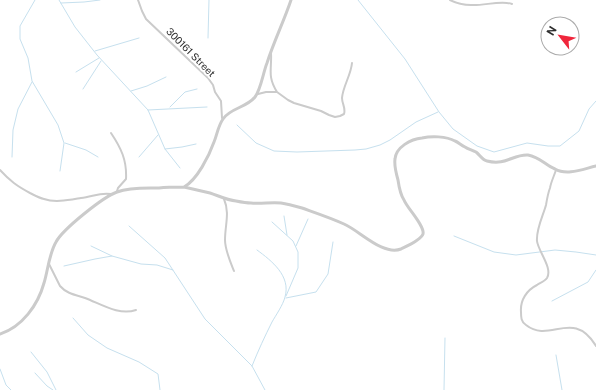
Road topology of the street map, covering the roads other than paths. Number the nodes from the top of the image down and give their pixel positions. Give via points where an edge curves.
1 (138, 0) edge
2 (291, 0) edge
3 (450, 0) edge
4 (512, 4) dead end
5 (271, 52) junction
6 (352, 62) dead end
7 (277, 92) junction
8 (256, 94) junction
9 (222, 120) junction
10 (111, 133) dead end
11 (596, 166) edge
12 (0, 170) edge
13 (556, 170) junction
14 (184, 187) junction
15 (117, 191) junction
16 (113, 194) junction
17 (223, 198) junction
18 (49, 263) junction
19 (234, 271) dead end
20 (136, 310) dead end
21 (0, 334) edge
22 (596, 346) edge

1 - 9 street, 300161 Street via 146,19 213,85 221,101
2 - 5 street
3 - 4 street via 470,6 499,2
5 - 7 street via 270,76
5 - 8 street
6 - 7 street via 342,98 345,111 340,116 336,117 294,103
7 - 8 street
8 - 9 street via 251,101 234,109
9 - 14 street via 207,158 193,179
10 - 15 street via 126,163 126,179
11 - 13 street via 568,172
12 - 16 street via 9,180 43,199 70,200 100,193
13 - 17 street via 538,158 529,156 520,156 499,163 485,161 474,151 454,140 422,138 412,141 397,153 396,172 404,201 421,225 423,235 412,244 395,250 376,244 347,225 297,207 282,203 252,204
13 - 22 street via 537,239 548,274 544,281 526,294 520,308 521,317 526,326 537,331 580,329
14 - 15 street via 133,188
14 - 17 street
15 - 16 street
16 - 18 street via 100,201 63,233 56,241
17 - 19 street via 227,213 225,245
18 - 20 street via 60,286 68,292 109,309 129,312
18 - 21 street via 44,285 30,313

